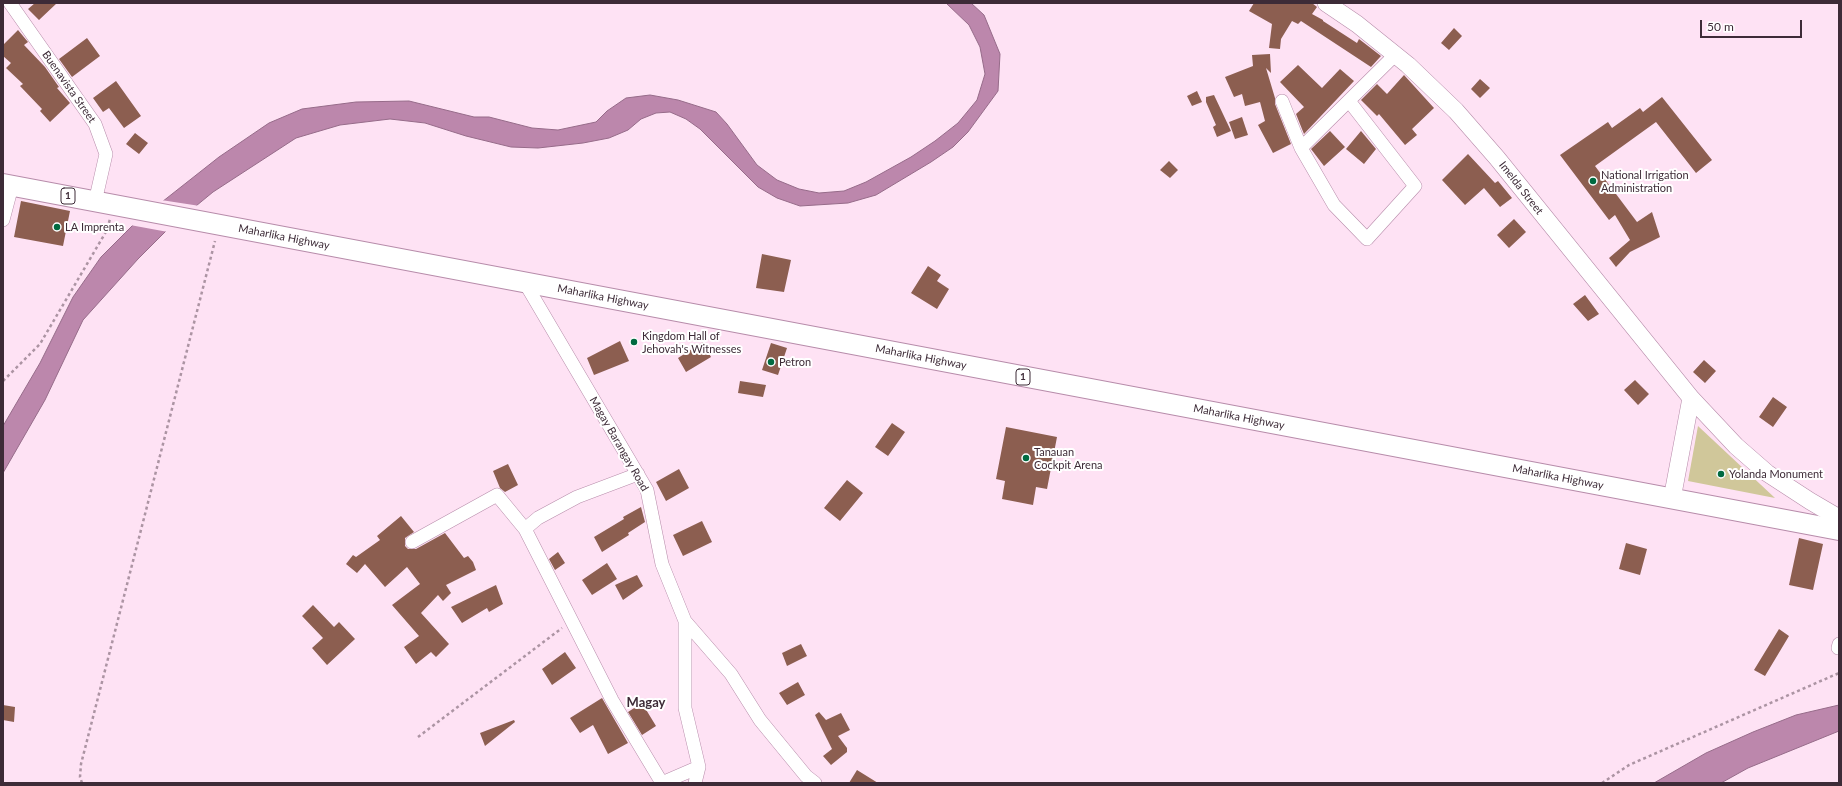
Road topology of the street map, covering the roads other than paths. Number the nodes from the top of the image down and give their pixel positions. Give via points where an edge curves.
1 (10, 3) edge
2 (1326, 3) edge
3 (1396, 54) junction
4 (1282, 101) dead end
5 (1348, 101) junction
6 (1301, 148) junction
7 (8, 185) edge
8 (95, 202) junction
9 (3, 220) edge
10 (525, 283) junction
11 (1691, 398) junction
12 (638, 474) junction
13 (1672, 499) junction
14 (1839, 518) edge
15 (525, 529) junction
16 (1839, 530) edge
17 (412, 542) dead end
18 (685, 621) junction
19 (699, 767) junction
20 (662, 783) edge
21 (695, 783) edge
22 (815, 783) edge

1 - 8 street, Buenavista Street via 96,124 106,154
2 - 3 main road, Imelda Street
3 - 5 street
3 - 11 main road, Imelda Street via 1456,111 1497,158
4 - 6 street
5 - 6 street
5 - 6 street via 1415,186 1367,239 1334,205
7 - 8 highway, Maharlika Highway / 1
7 - 9 street
8 - 10 highway, Maharlika Highway / 1
10 - 12 street, Magay Barangay Road
10 - 13 highway, Maharlika Highway / 1
11 - 13 main road
11 - 14 main road, Imelda Street via 1736,446 1767,473
12 - 15 street via 577,497 538,518
12 - 18 street, Magay Barangay Road via 647,490 662,564
13 - 16 highway, Maharlika Highway / 1
15 - 17 street via 498,495
15 - 20 street via 612,700
18 - 19 street, Magay Barangay Road via 685,708
18 - 22 street via 731,674 760,720 806,776
19 - 20 street
19 - 21 street, Magay Barangay Road

